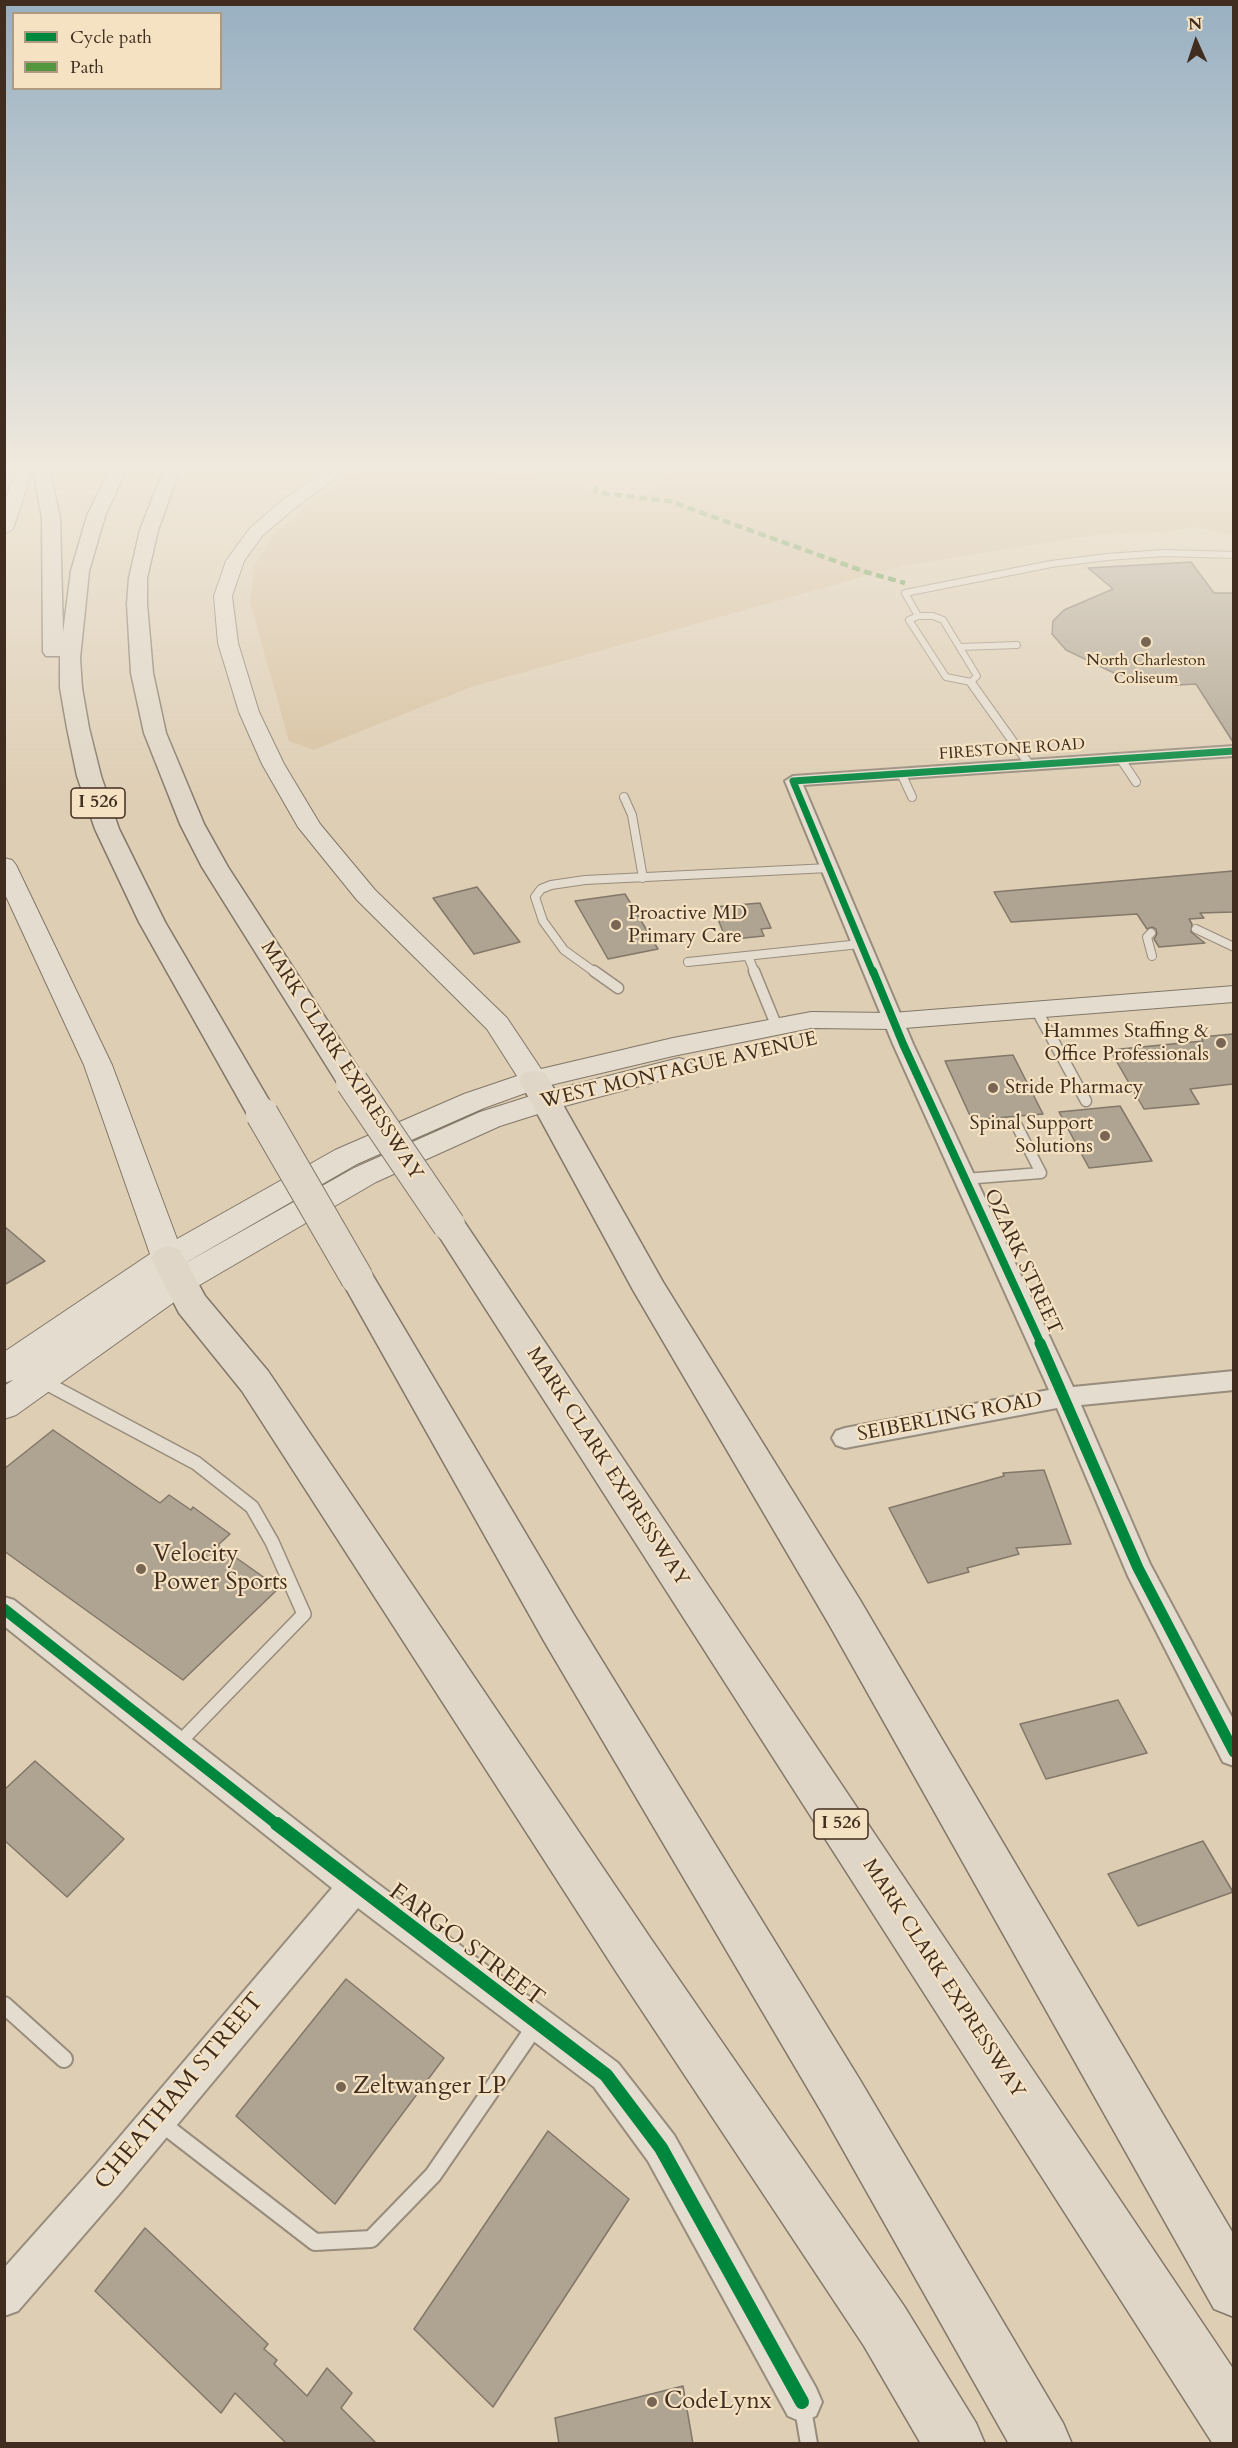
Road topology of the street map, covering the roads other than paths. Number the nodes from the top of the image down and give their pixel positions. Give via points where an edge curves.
1 (52, 577) edge
2 (79, 577) edge
3 (138, 577) edge
4 (229, 577) edge
5 (984, 577) edge
6 (918, 616) junction
7 (1017, 645) dead end
8 (960, 646) junction
9 (971, 682) junction
10 (1233, 751) edge
11 (1120, 758) junction
12 (1029, 764) junction
13 (901, 773) junction
14 (793, 781) joint
15 (1136, 782) dead end
16 (94, 791) junction
17 (624, 797) dead end
18 (912, 797) dead end
19 (4, 865) edge
20 (829, 868) junction
21 (643, 878) junction
22 (1196, 929) dead end
23 (1151, 933) dead end
24 (861, 944) junction
25 (1233, 947) edge
26 (748, 956) junction
27 (1152, 956) dead end
28 (688, 962) dead end
29 (618, 988) dead end
30 (1233, 994) edge
31 (1036, 1010) junction
32 (892, 1021) junction
33 (777, 1027) junction
34 (541, 1090) junction
35 (1086, 1101) dead end
36 (1017, 1126) dead end
37 (964, 1179) junction
38 (173, 1270) junction
39 (20, 1368) edge
40 (1233, 1380) edge
41 (1065, 1397) junction
42 (4, 1406) edge
43 (845, 1438) dead end
44 (4, 1609) edge
45 (177, 1745) junction
46 (1233, 1752) edge
47 (355, 1886) junction
48 (4, 2005) edge
49 (537, 2024) junction
50 (64, 2059) dead end
51 (156, 2119) junction
52 (1233, 2289) edge
53 (4, 2297) edge
54 (802, 2402) joint
55 (1233, 2423) edge
56 (809, 2444) edge
57 (956, 2444) edge
58 (1042, 2444) edge

1 - 16 highway via 56,702 68,753
2 - 16 highway, I 526 via 70,658 71,688
3 - 55 highway, MARK CLARK EXPRESSWAY / I 526, bridge via 146,703 154,733 192,824 215,867 351,1082 449,1225
4 - 34 main road via 223,596 228,643 245,700 273,764 310,827 366,895 496,1024
5 - 6 lane via 905,593
6 - 8 lane via 943,620
6 - 9 lane via 909,620 946,677
7 - 8 lane
8 - 9 lane via 977,676
9 - 12 lane
10 - 11 street, FIRESTONE ROAD
11 - 12 street, FIRESTONE ROAD
11 - 15 lane
12 - 13 street, FIRESTONE ROAD
13 - 14 street, FIRESTONE ROAD
13 - 18 lane
14 - 20 street, OZARK STREET
16 - 58 highway, I 526, bridge via 107,829 152,921 262,1113 558,1628 842,2098
17 - 21 lane via 632,815
19 - 38 main road via 98,1065
20 - 21 lane
20 - 24 street, OZARK STREET
21 - 29 lane via 551,885 535,897 543,921 564,950
22 - 25 lane
23 - 27 lane via 1147,937
24 - 26 lane
24 - 32 street, OZARK STREET
26 - 28 lane
26 - 33 lane
30 - 31 main road, WEST MONTAGUE AVENUE
31 - 32 main road, WEST MONTAGUE AVENUE
31 - 35 lane
32 - 33 main road, WEST MONTAGUE AVENUE via 811,1020
32 - 34 main road, WEST MONTAGUE AVENUE via 685,1065
32 - 37 street, OZARK STREET
33 - 34 main road, WEST MONTAGUE AVENUE via 673,1047
34 - 38 main road, WEST MONTAGUE AVENUE via 490,1119 365,1175
34 - 52 highway via 650,1290 845,1613
36 - 37 lane via 1041,1173
37 - 41 street, OZARK STREET
38 - 39 main road, WEST MONTAGUE AVENUE
38 - 57 highway via 191,1305 255,1382 884,2326
39 - 42 main road, WEST MONTAGUE AVENUE
39 - 45 lane via 196,1463 252,1507 304,1614
40 - 41 street, SEIBERLING ROAD
41 - 43 street, SEIBERLING ROAD
41 - 46 street, OZARK STREET via 1138,1568
44 - 45 street, FARGO STREET
45 - 47 street, FARGO STREET
47 - 49 street, FARGO STREET
47 - 51 street, CHEATHAM STREET
48 - 50 lane
49 - 51 lane via 433,2175 371,2240 315,2242
49 - 54 street, FARGO STREET via 606,2075 661,2148
51 - 53 street, CHEATHAM STREET
54 - 56 lane

